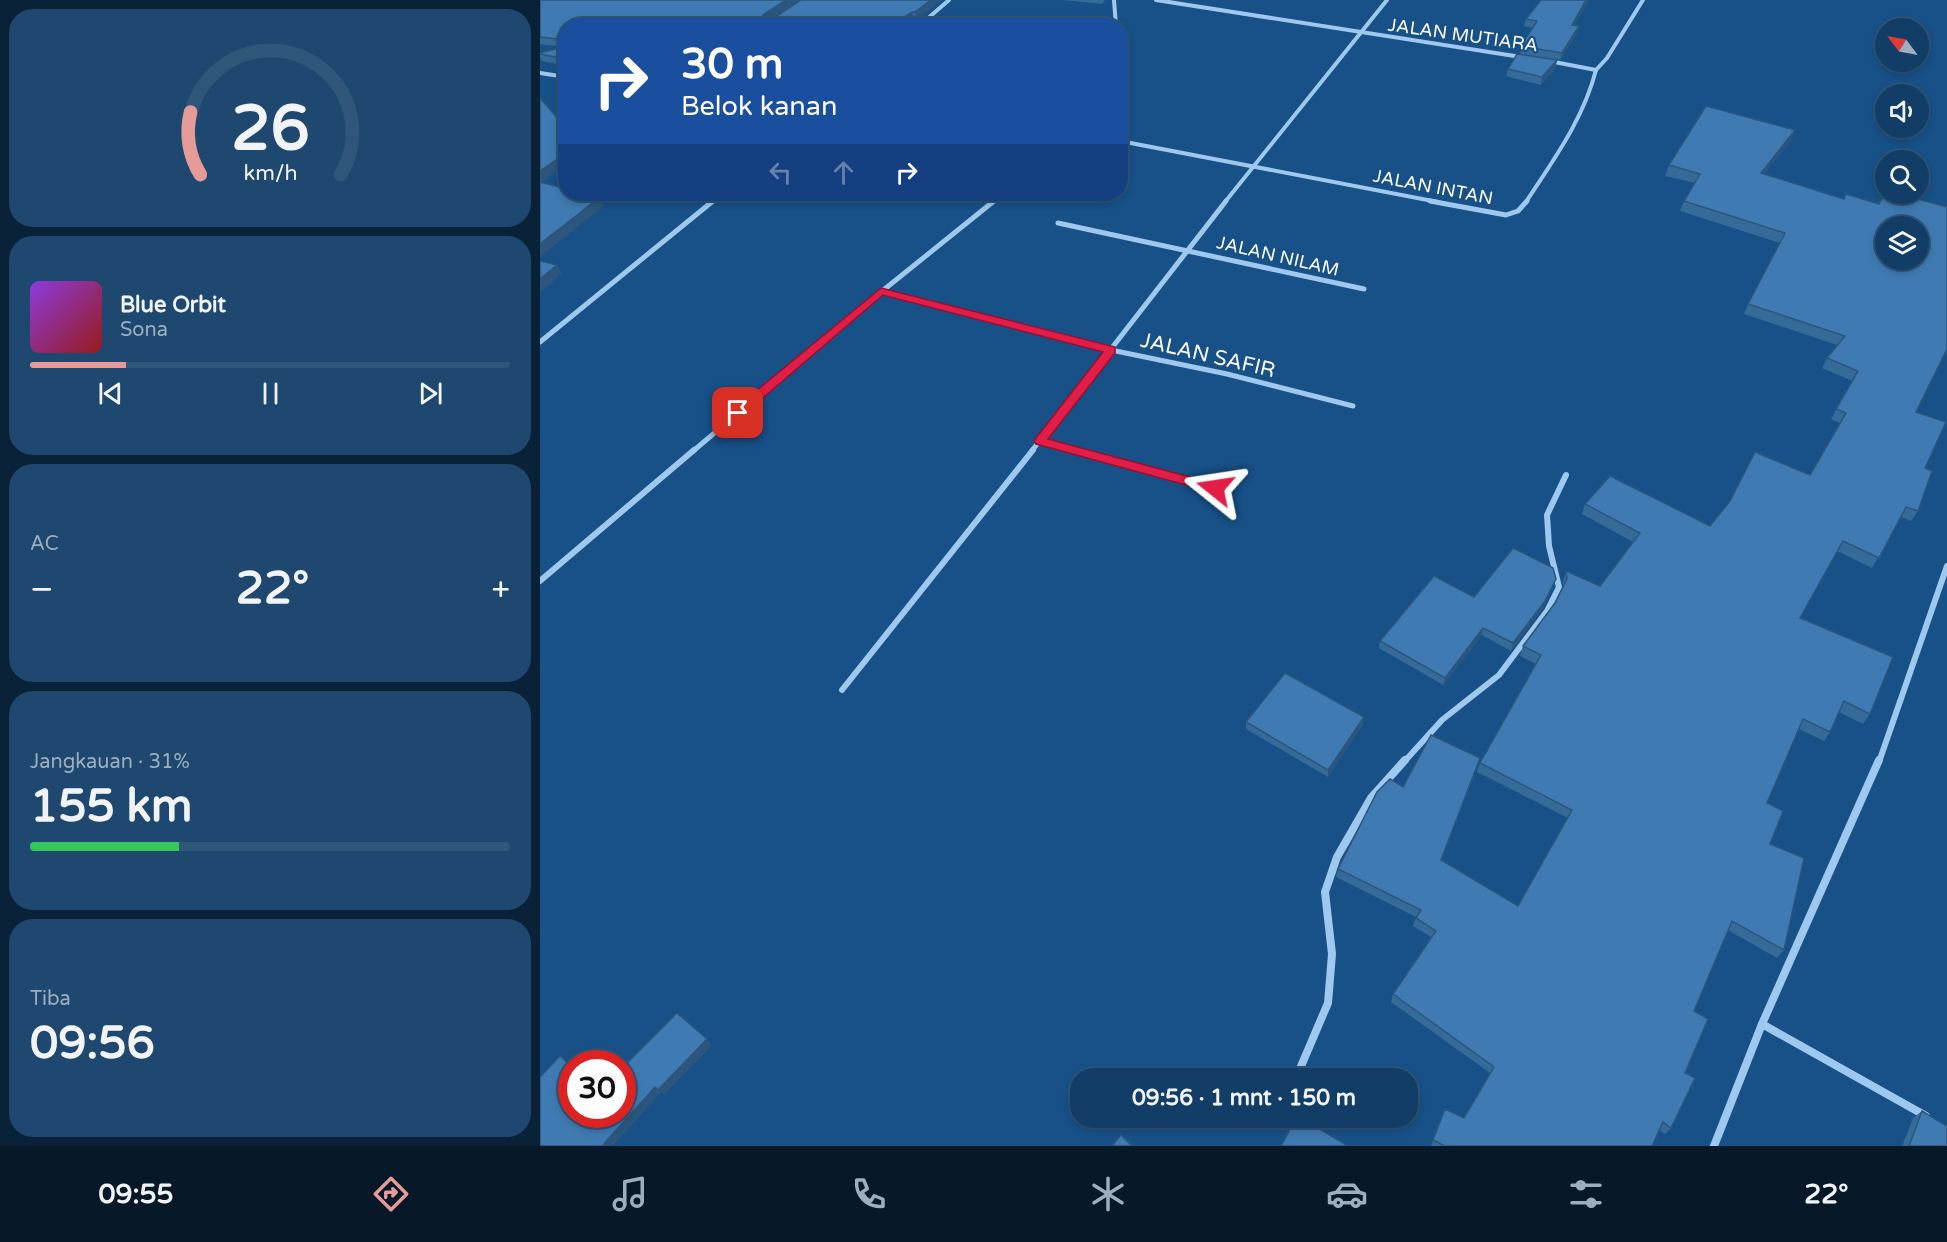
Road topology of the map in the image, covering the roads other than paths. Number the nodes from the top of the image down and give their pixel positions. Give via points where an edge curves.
1 (949, 0) edge
2 (1114, 0) edge
3 (1156, 0) edge
4 (1387, 0) edge
5 (1643, 0) edge
6 (929, 18) edge
7 (1115, 18) edge
8 (1361, 33) junction
9 (1530, 59) edge
10 (1542, 60) edge
11 (1596, 70) junction
12 (540, 73) edge
13 (558, 76) edge
14 (1128, 143) edge
15 (1253, 166) junction
16 (712, 201) edge
17 (993, 201) edge
18 (1058, 223) dead end
19 (1186, 250) junction
20 (1364, 289) dead end
21 (881, 292) junction
22 (540, 342) edge
23 (1111, 350) junction
24 (1353, 406) dead end
25 (1040, 441) junction
26 (1566, 475) dead end
27 (1215, 488) dead end
28 (1947, 566) edge
29 (540, 581) edge
30 (842, 690) dead end
31 (1762, 1024) junction
32 (1300, 1068) edge
33 (1937, 1122) edge
34 (1714, 1146) edge

1 - 6 street
2 - 7 street
3 - 8 street, JALAN MUTIARA
4 - 8 street
5 - 11 street
8 - 9 street, JALAN MUTIARA
8 - 15 street
10 - 11 street, JALAN MUTIARA
11 - 15 street, JALAN INTAN via 1588,100 1560,150 1526,202 1518,211 1506,215
12 - 13 street
14 - 15 street, JALAN INTAN
15 - 19 street
16 - 22 street
17 - 21 street
18 - 19 street, JALAN NILAM
19 - 20 street, JALAN NILAM
19 - 23 street
21 - 23 street, JALAN SAFIR
21 - 29 street
23 - 24 street, JALAN SAFIR
23 - 25 street
25 - 27 street
25 - 30 street
26 - 32 street via 1547,515 1558,587 1547,610 1499,675 1442,720 1371,798 1336,857 1325,892 1332,954 1328,1003
28 - 31 street via 1887,743
31 - 33 street
31 - 34 street

